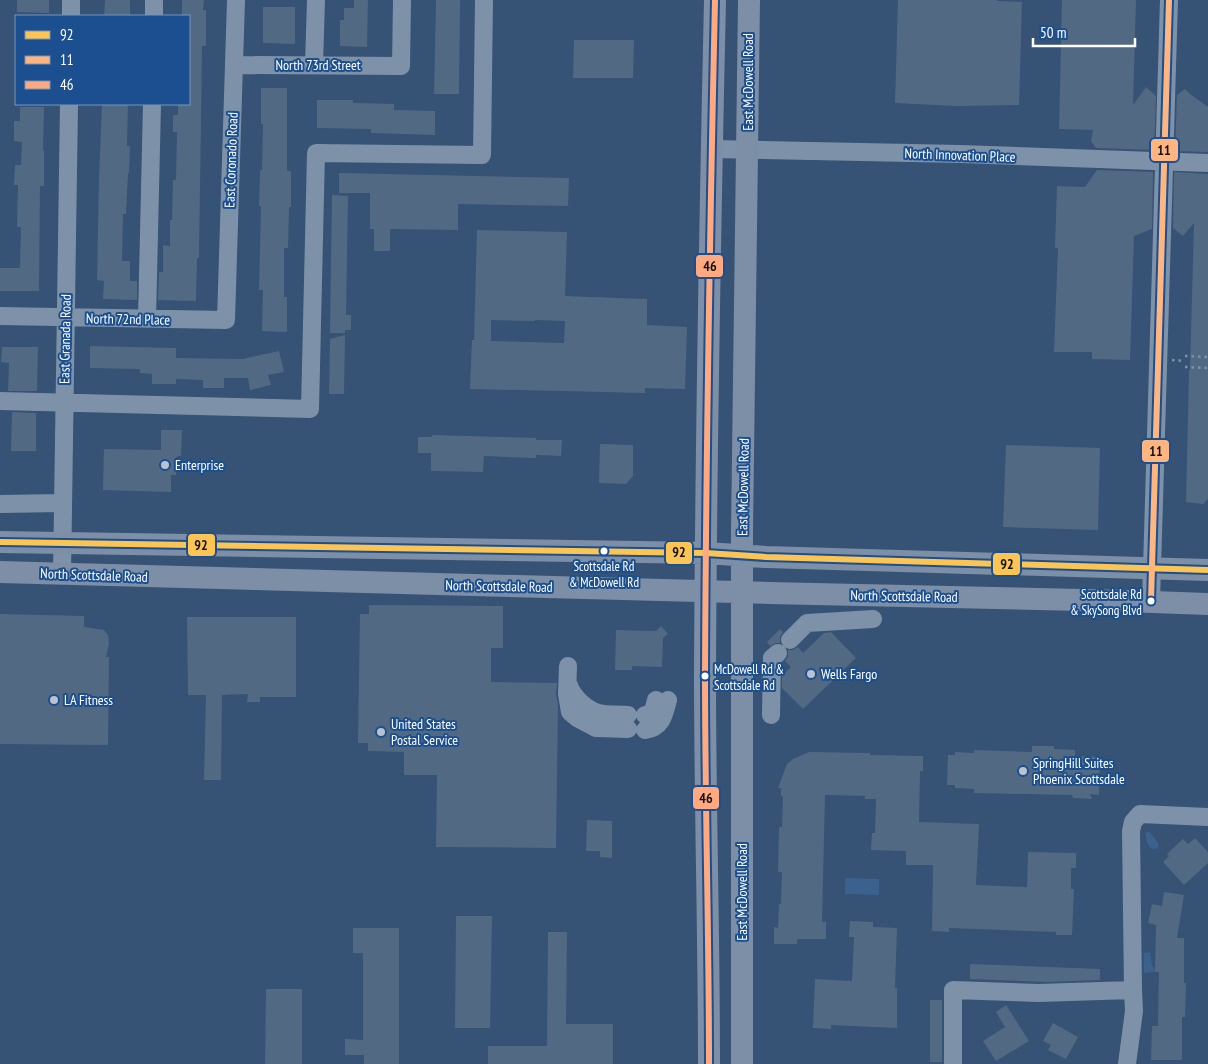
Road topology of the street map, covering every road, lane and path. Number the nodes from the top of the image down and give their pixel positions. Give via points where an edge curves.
1 (71, 0) edge
2 (154, 0) edge
3 (236, 0) edge
4 (316, 0) edge
5 (402, 0) edge
6 (484, 0) edge
7 (715, 0) edge
8 (749, 0) edge
9 (1169, 0) edge
10 (71, 15) edge
11 (154, 15) edge
12 (234, 65) junction
13 (314, 65) junction
14 (69, 105) edge
15 (152, 105) edge
16 (712, 149) junction
17 (747, 150) junction
18 (1164, 162) junction
19 (1208, 163) edge
20 (0, 316) edge
21 (65, 318) junction
22 (147, 319) junction
23 (226, 320) joint
24 (1185, 356) dead end
25 (1208, 357) edge
26 (1185, 367) dead end
27 (1208, 368) edge
28 (0, 401) edge
29 (64, 402) junction
30 (64, 503) junction
31 (0, 504) edge
32 (0, 542) edge
33 (63, 543) junction
34 (706, 553) junction
35 (743, 555) junction
36 (1152, 569) junction
37 (1208, 570) edge
38 (0, 572) edge
39 (62, 574) junction
40 (706, 591) junction
41 (742, 592) junction
42 (1151, 601) junction
43 (1208, 604) edge
44 (873, 619) dead end
45 (790, 640) dead end
46 (778, 653) dead end
47 (568, 681) dead end
48 (662, 700) dead end
49 (771, 715) dead end
50 (1208, 817) edge
51 (709, 965) junction
52 (742, 965) junction
53 (1132, 990) junction
54 (709, 1064) edge
55 (742, 1064) edge
56 (953, 1064) edge
57 (1128, 1064) edge

1 - 10 street
2 - 11 street
3 - 12 street, East Coronado Road
4 - 13 street
5 - 13 street, North 73rd Street via 401,66
6 - 29 street via 482,155 316,153 310,409
7 - 16 main road
8 - 17 main road, East McDowell Road
9 - 18 street
12 - 13 street, North 73rd Street
12 - 23 street, East Coronado Road
14 - 21 street, East Granada Road
15 - 22 street
16 - 17 street, North Innovation Place
16 - 34 main road
17 - 18 street, North Innovation Place
17 - 35 main road, East McDowell Road
18 - 19 street, North Innovation Place
18 - 36 street
20 - 21 street, North 72nd Place
21 - 22 street, North 72nd Place
21 - 29 street, East Granada Road
22 - 23 street, North 72nd Place
24 - 25 path
26 - 27 path
28 - 29 street
29 - 30 street, East Granada Road
30 - 31 street
30 - 33 street, East Granada Road
32 - 33 main road
33 - 34 main road
33 - 39 street, East Granada Road
34 - 35 main road
34 - 40 main road
35 - 36 main road
35 - 41 main road, East McDowell Road
36 - 37 main road
36 - 42 street
38 - 39 main road, North Scottsdale Road
39 - 40 main road, North Scottsdale Road
40 - 41 main road, North Scottsdale Road
40 - 51 main road
41 - 42 main road, North Scottsdale Road
41 - 52 main road, East McDowell Road
42 - 43 main road, North Scottsdale Road
44 - 45 street via 807,623
46 - 49 street via 772,658
47 - 48 street via 576,698 589,709 653,729 665,711
50 - 53 street via 1140,814 1134,822
51 - 52 main road
51 - 54 main road
52 - 55 main road, East McDowell Road
53 - 56 street via 1038,993 953,990
53 - 57 street via 1134,1011

